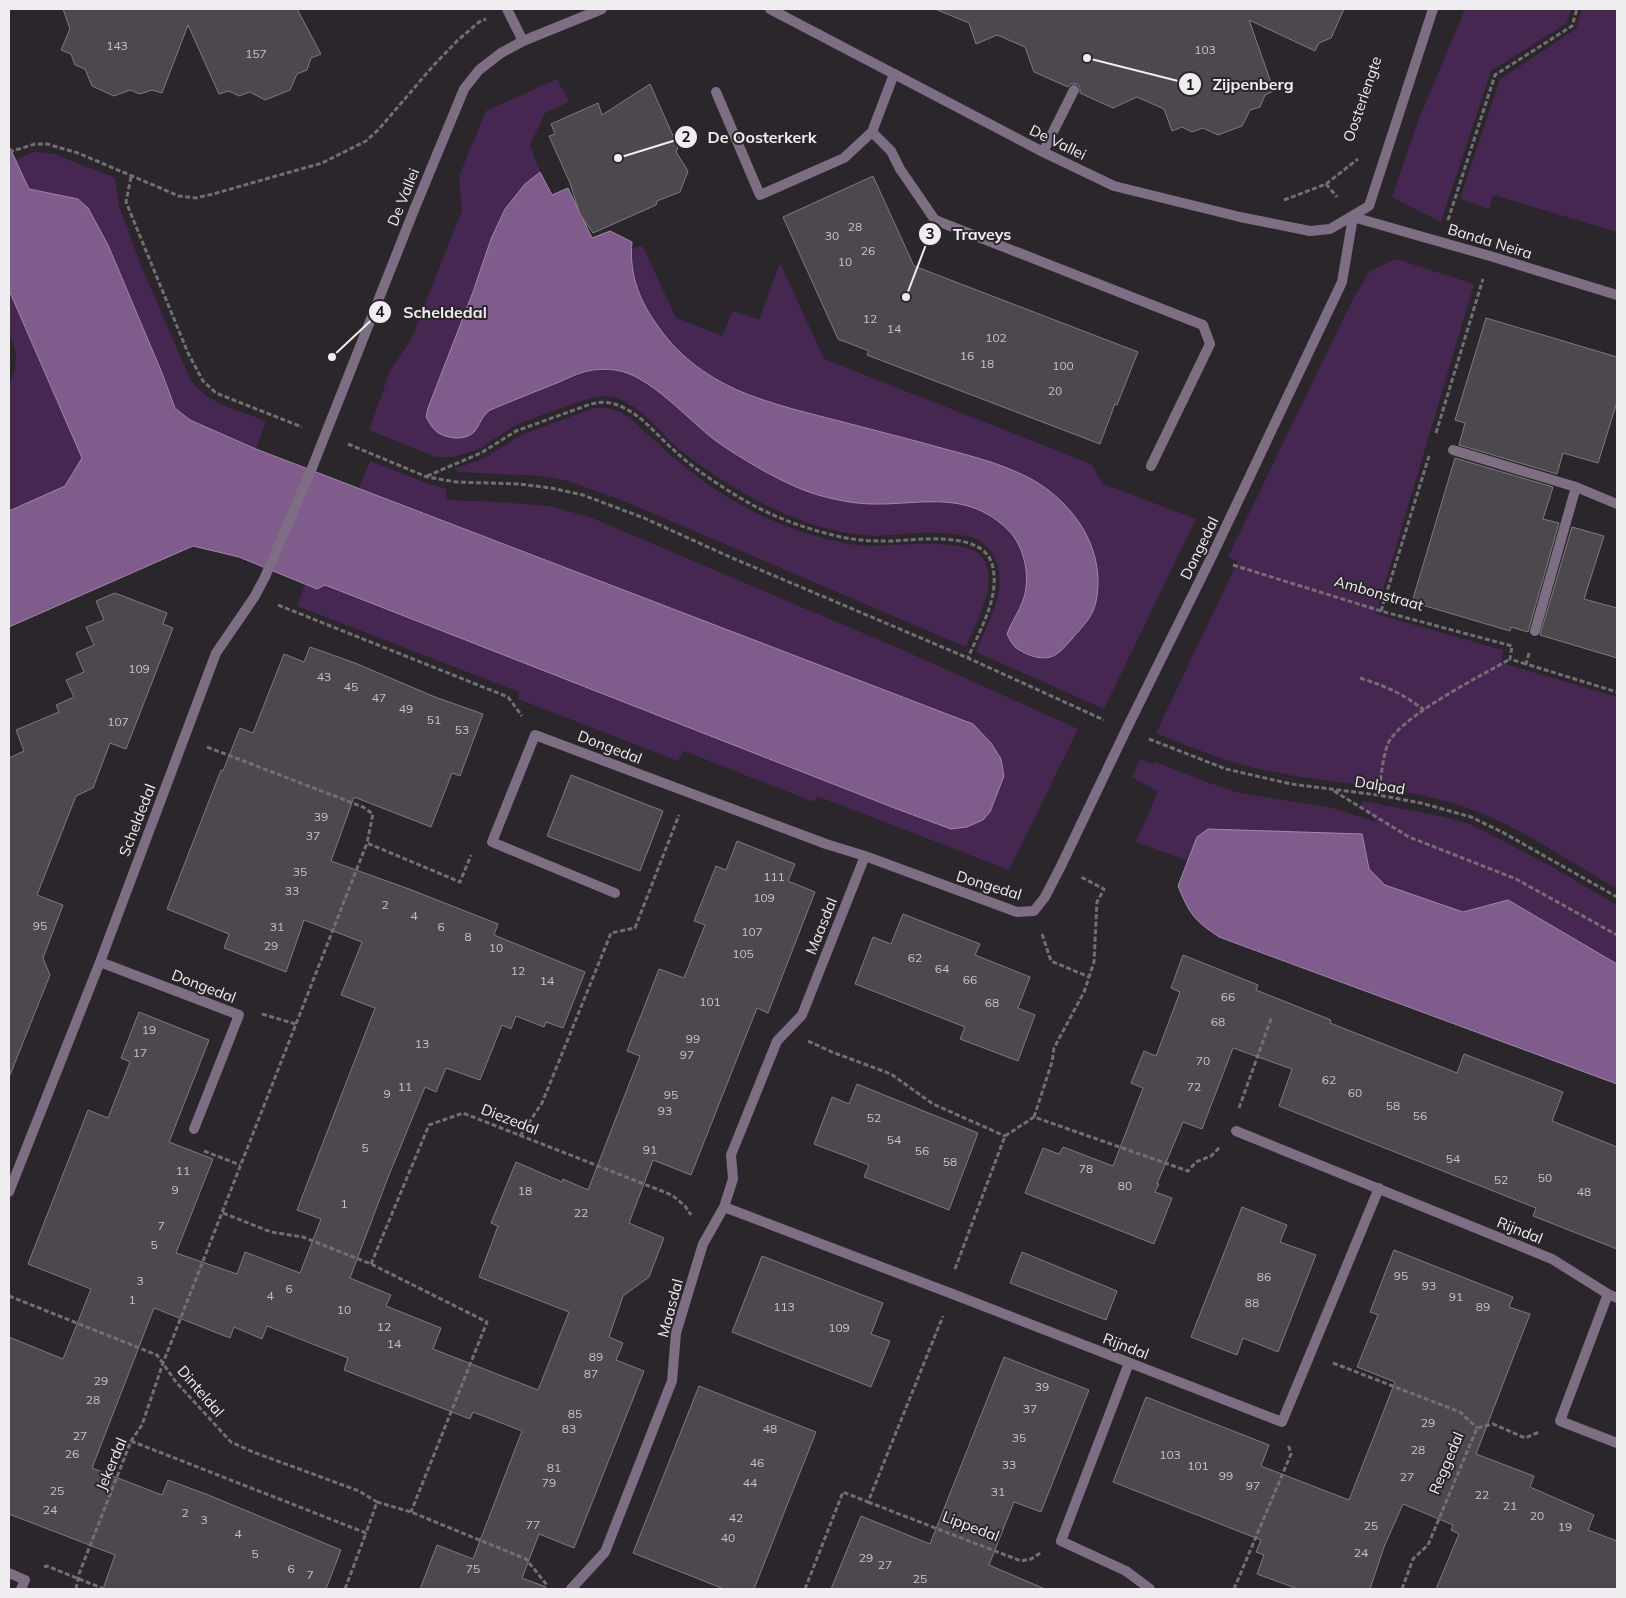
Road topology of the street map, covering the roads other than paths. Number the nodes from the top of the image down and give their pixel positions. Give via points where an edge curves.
1 (602, 9) edge
2 (770, 9) edge
3 (1433, 9) edge
4 (507, 10) edge
5 (523, 41) junction
6 (894, 74) junction
7 (1074, 90) dead end
8 (716, 92) dead end
9 (872, 132) junction
10 (1043, 152) junction
11 (1353, 217) junction
12 (1617, 295) edge
13 (1453, 450) dead end
14 (1151, 466) dead end
15 (312, 468) joint
16 (1576, 487) junction
17 (1617, 504) edge
18 (1535, 631) road end
19 (864, 856) junction
20 (615, 893) dead end
21 (100, 962) junction
22 (194, 1129) road end
23 (1236, 1131) road end
24 (1379, 1188) junction
25 (9, 1192) edge
26 (724, 1207) junction
27 (1613, 1296) edge
28 (1129, 1363) junction
29 (1617, 1443) edge
30 (9, 1573) edge
31 (23, 1585) edge
32 (571, 1589) edge
33 (1150, 1589) edge

1 - 5 street, De Vallei
2 - 6 street, De Vallei
3 - 11 street via 1369,206
4 - 5 street
5 - 15 street, De Vallei via 492,59 464,89
6 - 9 street
6 - 10 street, De Vallei
7 - 10 street
8 - 9 street via 760,195 844,158
9 - 14 street via 891,151 935,220 1203,325 1210,344
10 - 11 street, De Vallei via 1114,186 1240,217 1310,231 1330,229
11 - 12 street, Banda Neira
11 - 19 street, Dongedal via 1342,282 1045,897 1034,911 1017,912
13 - 16 street
15 - 21 street, Scheldedal via 256,596 216,653
16 - 17 street
16 - 18 street
19 - 20 street, Dongedal via 535,735 492,842
19 - 26 street, Maasdal via 802,1015 776,1041 731,1155 733,1180
21 - 22 street, Dongedal via 239,1015
21 - 25 street, Scheldedal
23 - 24 street, Rijndal
24 - 27 street, Rijndal via 1552,1259
24 - 28 street, Rijndal via 1282,1422
26 - 28 street, Rijndal
26 - 32 street, Maasdal via 703,1244 676,1333 672,1381 606,1552
27 - 29 street via 1560,1421
28 - 33 street via 1061,1541 1126,1571
30 - 31 street

